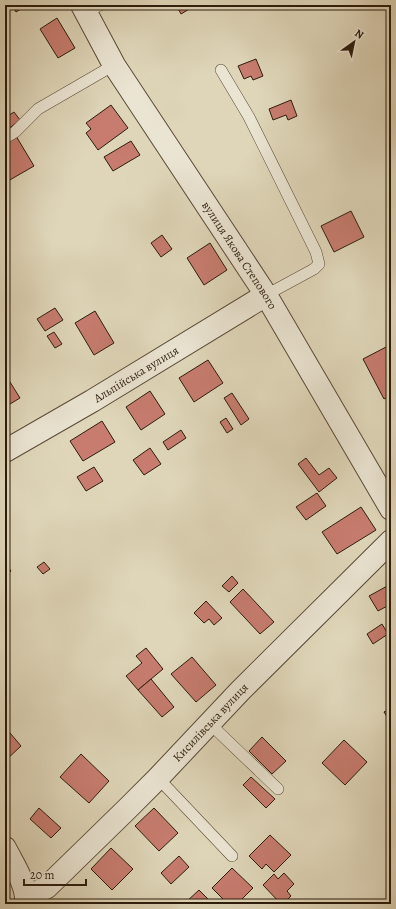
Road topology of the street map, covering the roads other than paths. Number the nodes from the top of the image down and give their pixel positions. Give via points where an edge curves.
1 (89, 7) edge
2 (114, 65) junction
3 (221, 70) dead end
4 (5, 138) edge
5 (266, 295) junction
6 (5, 451) edge
7 (391, 509) edge
8 (391, 541) edge
9 (209, 723) junction
10 (158, 778) junction
11 (278, 789) dead end
12 (5, 848) edge
13 (232, 856) dead end
14 (26, 901) edge

1 - 2 street, вулиця Якова Степового
2 - 4 lane via 38,109
2 - 5 street, вулиця Якова Степового
3 - 5 lane via 249,117 316,252 319,264
5 - 6 street, Альпійська вулиця
5 - 7 street, вулиця Якова Степового
8 - 9 street, Кисилівська вулиця
9 - 10 street, Кисилівська вулиця
9 - 11 lane
10 - 13 lane
10 - 14 street, Кисилівська вулиця via 47,887
12 - 14 street via 19,874

